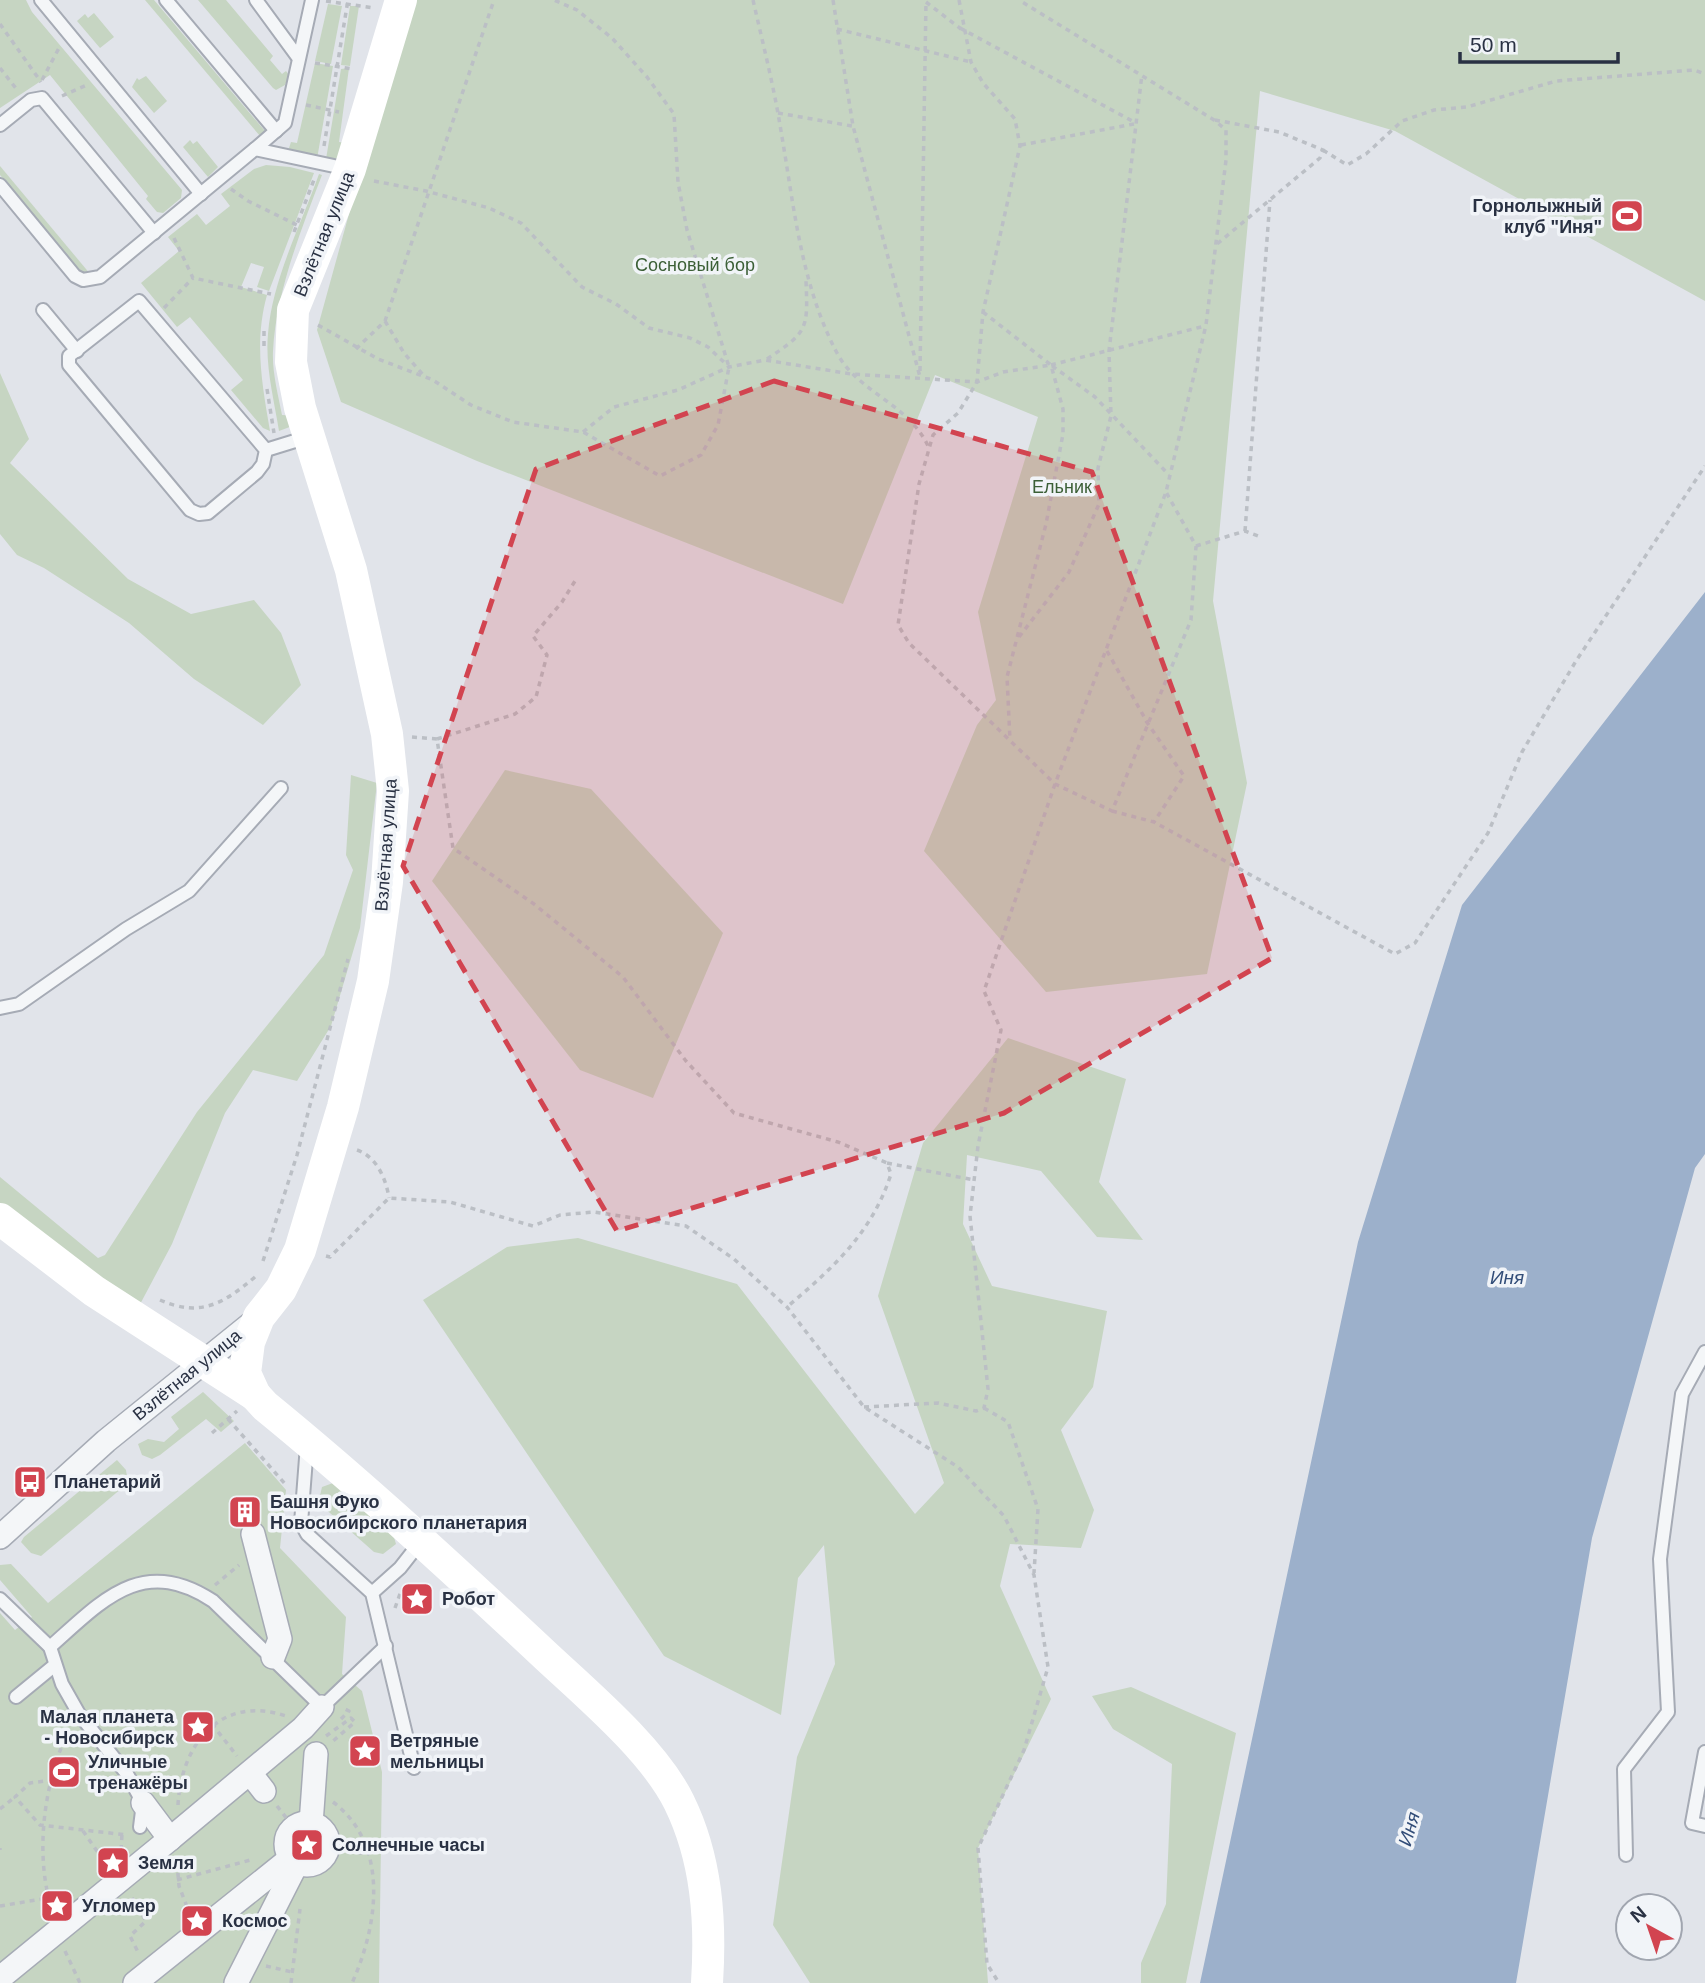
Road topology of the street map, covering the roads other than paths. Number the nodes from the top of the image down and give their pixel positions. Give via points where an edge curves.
1 (41, 0) edge
2 (166, 0) edge
3 (256, 0) edge
4 (312, 0) edge
5 (398, 5) edge
6 (297, 56) junction
7 (0, 125) edge
8 (276, 131) junction
9 (255, 149) junction
10 (349, 173) junction
11 (0, 185) edge
12 (201, 194) junction
13 (154, 233) junction
14 (43, 310) dead end
15 (76, 351) junction
16 (308, 437) junction
17 (266, 450) junction
18 (281, 788) dead end
19 (0, 1008) edge
20 (0, 1219) edge
21 (259, 1317) junction
22 (1705, 1352) edge
23 (202, 1360) junction
24 (247, 1403) junction
25 (307, 1441) junction
26 (0, 1537) edge
27 (422, 1539) junction
28 (255, 1542) road end
29 (372, 1593) junction
30 (0, 1599) edge
31 (386, 1646) junction
32 (50, 1647) junction
33 (273, 1657) junction
34 (55, 1665) junction
35 (16, 1697) dead end
36 (322, 1715) junction
37 (324, 1749) road end
38 (1705, 1752) edge
39 (414, 1768) dead end
40 (250, 1773) junction
41 (264, 1791) dead end
42 (143, 1803) junction
43 (298, 1824) junction
44 (1705, 1826) edge
45 (135, 1831) road end
46 (175, 1835) junction
47 (1626, 1855) dead end
48 (294, 1859) junction
49 (143, 1976) edge
50 (0, 1978) edge
51 (236, 1983) edge
52 (707, 1983) edge

1 - 12 lane
2 - 8 lane
3 - 6 lane
4 - 6 lane
5 - 10 main road, Взлётная улица
6 - 8 lane via 285,123
7 - 13 lane via 37,101
8 - 9 lane
9 - 10 lane
9 - 12 lane
10 - 16 main road, Взлётная улица via 282,302
11 - 13 lane via 83,280 100,277
12 - 13 lane
14 - 15 lane
15 - 17 lane via 135,302 144,303
15 - 17 lane via 69,356 69,365 190,510 208,513 257,472
16 - 17 lane
16 - 21 main road, Взлётная улица via 351,570 387,734 393,791 373,981 333,1140 300,1250 281,1290
18 - 19 lane via 189,891 19,1004
20 - 23 main road via 94,1291
21 - 23 street, Взлётная улица
21 - 24 main road via 245,1361
22 - 47 lane via 1682,1395 1660,1559 1668,1712 1624,1769
23 - 24 main road
23 - 26 street, Взлётная улица
24 - 25 main road
25 - 27 main road
25 - 29 lane via 301,1523 307,1534
27 - 29 lane via 400,1568
27 - 52 main road via 603,1710 668,1784 688,1824 708,1897
28 - 33 street via 280,1639
29 - 31 lane
30 - 32 lane
31 - 36 lane
31 - 39 lane
32 - 33 lane via 109,1595 136,1583 171,1582 204,1594
32 - 34 lane
33 - 36 lane
34 - 35 lane
34 - 42 lane via 79,1714 127,1774
36 - 40 street
37 - 43 street via 314,1792
38 - 44 lane via 1692,1823
40 - 41 street
40 - 46 street
42 - 45 lane
42 - 46 street
43 - 48 street via 287,1838
43 - 48 street via 323,1830 328,1849 321,1860
46 - 50 street
48 - 49 street
48 - 51 street

